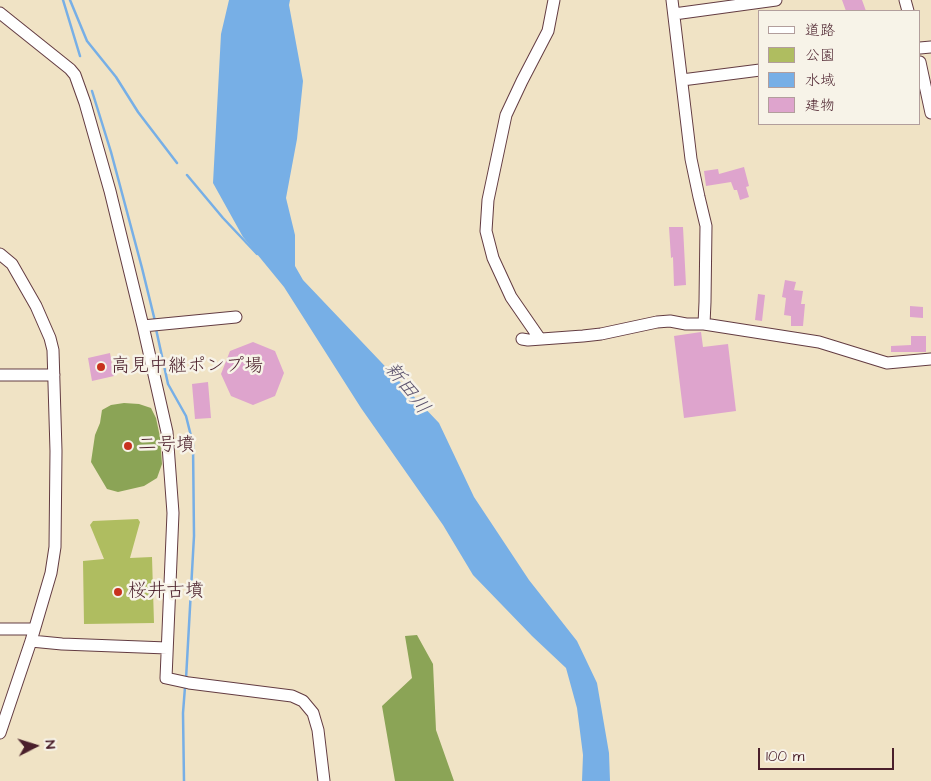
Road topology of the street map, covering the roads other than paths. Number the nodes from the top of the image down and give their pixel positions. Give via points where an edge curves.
1 (554, 0) edge
2 (672, 0) edge
3 (776, 0) edge
4 (0, 14) edge
5 (674, 14) junction
6 (921, 67) edge
7 (758, 70) edge
8 (682, 80) junction
9 (931, 112) edge
10 (0, 254) edge
11 (236, 317) dead end
12 (704, 324) junction
13 (146, 326) junction
14 (522, 339) dead end
15 (540, 339) junction
16 (931, 359) edge
17 (54, 375) junction
18 (0, 376) edge
19 (0, 629) edge
20 (34, 629) junction
21 (31, 641) junction
22 (167, 648) junction
23 (0, 734) edge
24 (324, 781) edge

1 - 15 street via 548,31 506,115 488,200 486,231 492,258 511,297
2 - 5 street
3 - 5 street
4 - 13 street via 75,75
5 - 8 street
6 - 9 street
7 - 8 street
8 - 12 street via 691,159 706,226
10 - 17 street via 12,264 46,327 53,350
11 - 13 street
12 - 15 street via 657,322 601,334
12 - 16 street via 819,342 887,363
13 - 22 street via 167,432 173,513
14 - 15 street
17 - 18 street
17 - 20 street via 55,547 51,573
19 - 20 street
20 - 21 street
21 - 22 street
21 - 23 street
22 - 24 street via 166,678 292,696 303,701 316,722

